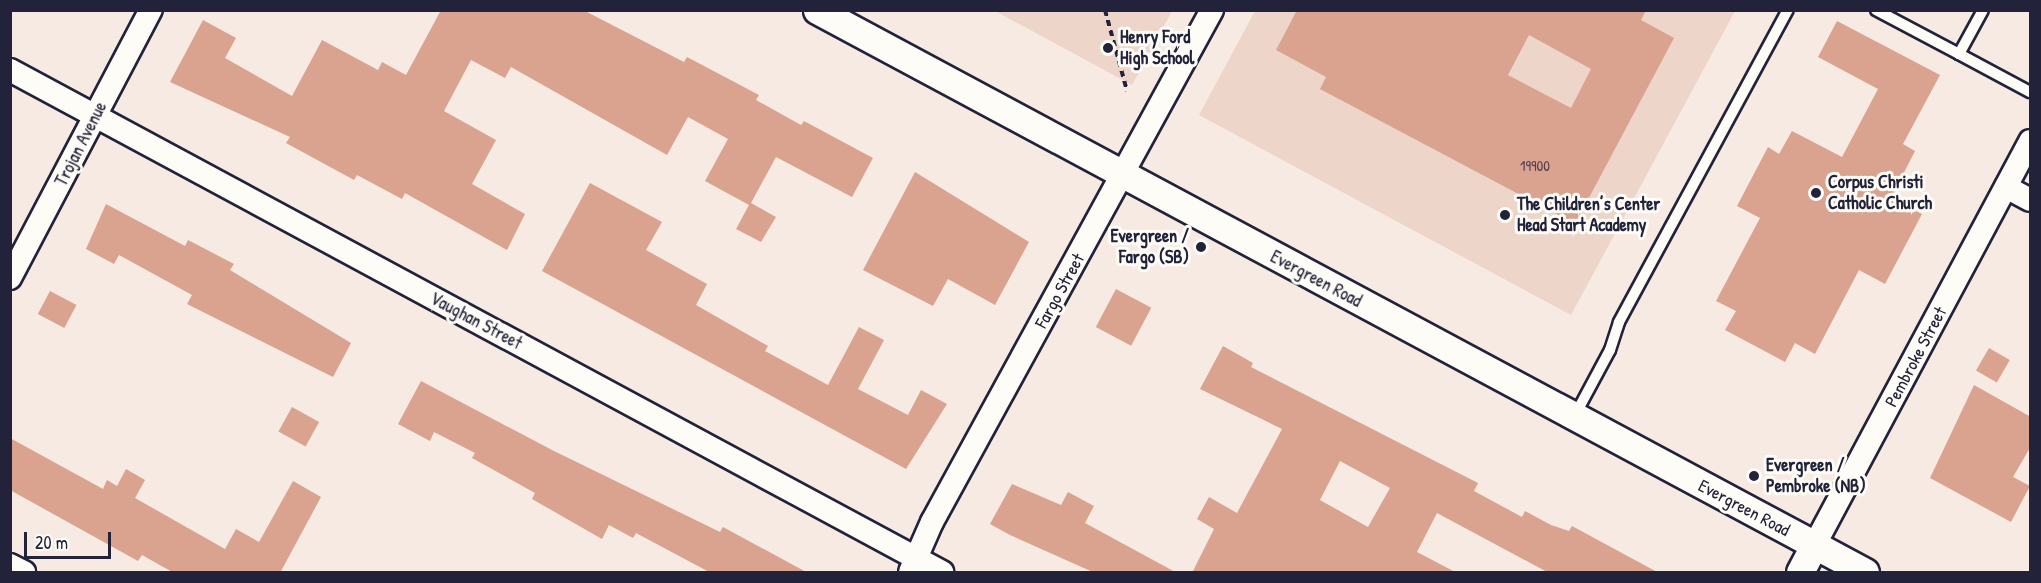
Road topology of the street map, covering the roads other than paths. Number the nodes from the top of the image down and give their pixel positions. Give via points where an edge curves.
1 (151, 10) edge
2 (817, 10) edge
3 (1212, 10) edge
4 (1788, 10) edge
5 (1876, 10) edge
6 (1983, 10) edge
7 (1959, 54) junction
8 (10, 70) edge
9 (2031, 92) edge
10 (97, 117) junction
11 (2031, 141) edge
12 (1123, 176) junction
13 (2006, 187) junction
14 (2031, 200) edge
15 (10, 278) edge
16 (1574, 417) junction
17 (1815, 546) junction
18 (10, 565) edge
19 (914, 566) edge
20 (24, 573) edge
21 (942, 573) edge
22 (1800, 573) edge
23 (1865, 573) edge

1 - 10 street, Trojan Avenue
2 - 12 street, Evergreen Road
3 - 12 street, Fargo Street
4 - 16 lane via 1619,322 1610,350
5 - 7 lane
6 - 7 lane
7 - 9 lane
8 - 10 street, Vaughan Street
10 - 15 street, Trojan Avenue
10 - 19 street, Vaughan Street
11 - 13 street, Pembroke Street
12 - 16 street, Evergreen Road
12 - 19 street, Fargo Street via 932,522
13 - 14 street
13 - 17 street, Pembroke Street
16 - 17 street, Evergreen Road
17 - 22 street, Pembroke Street
17 - 23 street, Evergreen Road
18 - 20 street
19 - 21 street, Vaughan Street

